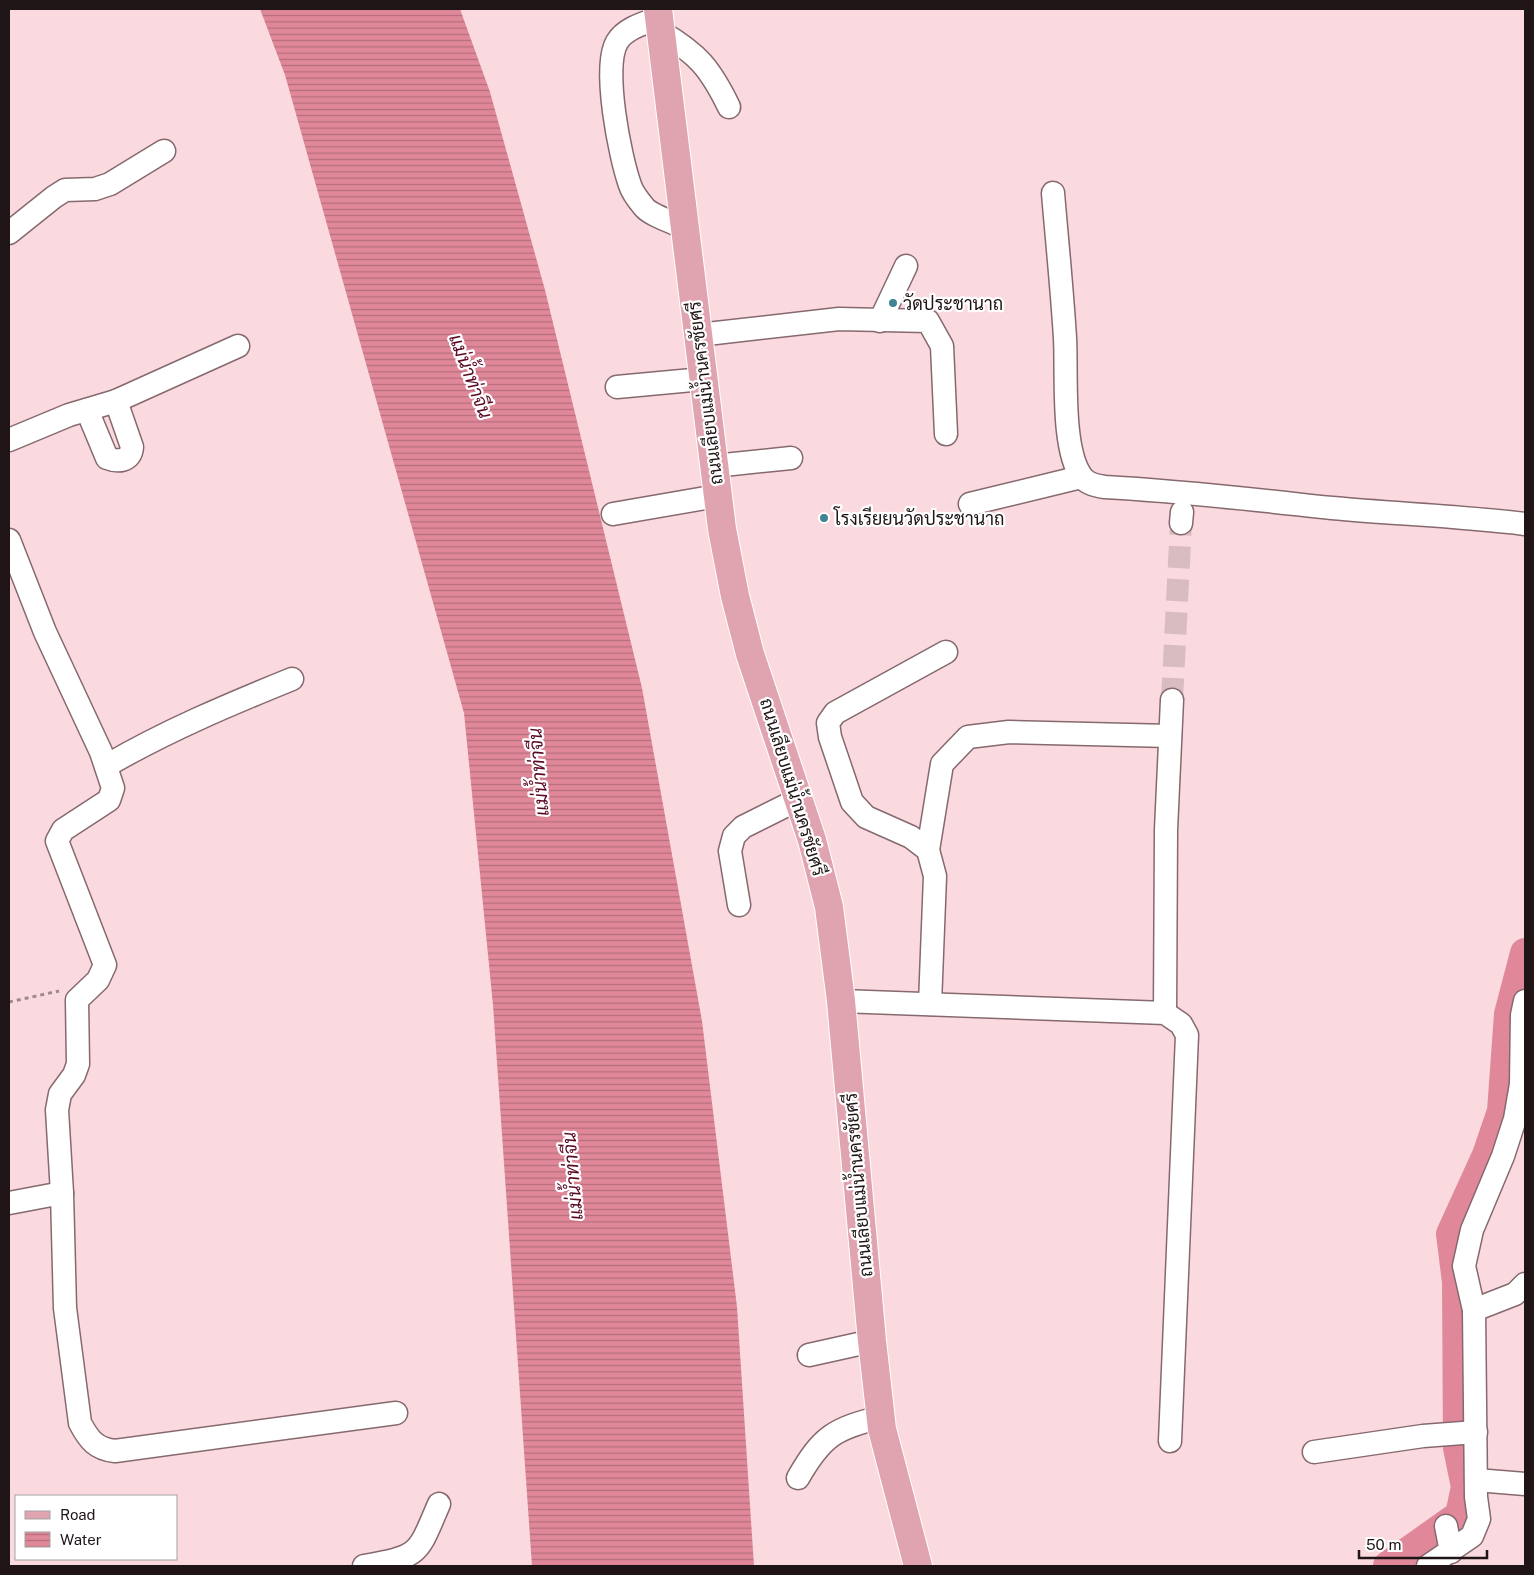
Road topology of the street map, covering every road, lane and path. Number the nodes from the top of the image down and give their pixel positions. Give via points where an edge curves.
1 (659, 20) edge
2 (728, 107) dead end
3 (164, 151) dead end
4 (1052, 193) dead end
5 (685, 228) junction
6 (9, 233) edge
7 (906, 266) dead end
8 (880, 320) junction
9 (698, 335) junction
10 (238, 346) dead end
11 (703, 379) junction
12 (617, 387) dead end
13 (116, 401) junction
14 (87, 410) junction
15 (946, 434) dead end
16 (9, 440) edge
17 (791, 458) dead end
18 (714, 466) junction
19 (1081, 476) junction
20 (717, 496) junction
21 (970, 504) dead end
22 (613, 514) dead end
23 (1525, 524) edge
24 (9, 540) edge
25 (946, 652) dead end
26 (292, 680) dead end
27 (1172, 700) tunnel mouth
28 (1170, 736) junction
29 (106, 766) junction
30 (799, 799) junction
31 (928, 850) junction
32 (739, 905) dead end
33 (93, 984) junction
34 (841, 1001) junction
35 (1525, 1001) edge
36 (9, 1002) edge
37 (930, 1004) junction
38 (1165, 1013) junction
39 (62, 1193) junction
40 (9, 1203) edge
41 (1525, 1284) edge
42 (1474, 1310) junction
43 (872, 1341) junction
44 (810, 1355) dead end
45 (396, 1413) dead end
46 (881, 1417) junction
47 (1470, 1433) junction
48 (1170, 1441) dead end
49 (1314, 1452) dead end
50 (798, 1478) dead end
51 (1476, 1480) junction
52 (1525, 1484) edge
53 (439, 1504) dead end
54 (364, 1566) edge
55 (918, 1566) edge
56 (1428, 1566) edge

1 - 2 street via 704,64
1 - 5 main road, ถนนเลียบแม่น้ำนครชัยศรี
1 - 5 street via 635,27 618,40 612,52 614,102 630,187 645,209
3 - 6 street via 110,184 95,189 65,190
4 - 19 street via 1065,337 1067,424
5 - 9 main road, ถนนเลียบแม่น้ำนครชัยศรี
7 - 8 street
8 - 9 street via 840,320
8 - 15 street via 928,321 937,336 942,346
9 - 11 main road, ถนนเลียบแม่น้ำนครชัยศรี
10 - 13 street
11 - 12 street
11 - 18 main road, ถนนเลียบแม่น้ำนครชัยศรี
13 - 14 street
13 - 14 street via 132,448 128,458 120,461 106,458
14 - 16 street
17 - 18 street
18 - 20 main road, ถนนเลียบแม่น้ำนครชัยศรี
19 - 21 street
19 - 23 street via 1095,485 1106,487
20 - 22 street
20 - 30 main road, ถนนเลียบแม่น้ำนครชัยศรี via 735,596 750,654
24 - 29 street via 47,638
25 - 31 street via 835,713 828,723 852,802 866,817 911,837
26 - 29 street via 198,717
27 - 28 street
28 - 31 street via 1009,732 968,737 942,764
28 - 38 street
29 - 33 street via 113,788 109,800 63,830 57,840 105,965 103,973
30 - 32 street via 743,827 734,836 730,851
30 - 34 main road, ถนนเลียบแม่น้ำนครชัยศรี via 829,907
31 - 37 street via 935,876
33 - 36 path
33 - 39 street via 76,1000 78,1064 60,1094 57,1110
34 - 37 street
34 - 43 main road, ถนนเลียบแม่น้ำนครชัยศรี
35 - 42 street via 1521,1084 1515,1119 1466,1250 1464,1266
37 - 38 street
38 - 48 street via 1181,1024 1187,1035
39 - 40 street
39 - 45 street via 65,1308 76,1407 80,1423 96,1446 126,1451
41 - 42 street via 1515,1294
42 - 47 street
43 - 44 street
43 - 46 main road, ถนนเลียบแม่น้ำนครชัยศรี
46 - 50 street via 832,1433 811,1454
46 - 55 main road, ถนนเลียบแม่น้ำนครชัยศรี
47 - 49 street via 1432,1435
47 - 51 street
51 - 52 street
51 - 56 street via 1477,1529 1472,1536 1449,1539
53 - 54 street via 422,1544 413,1553 400,1560

